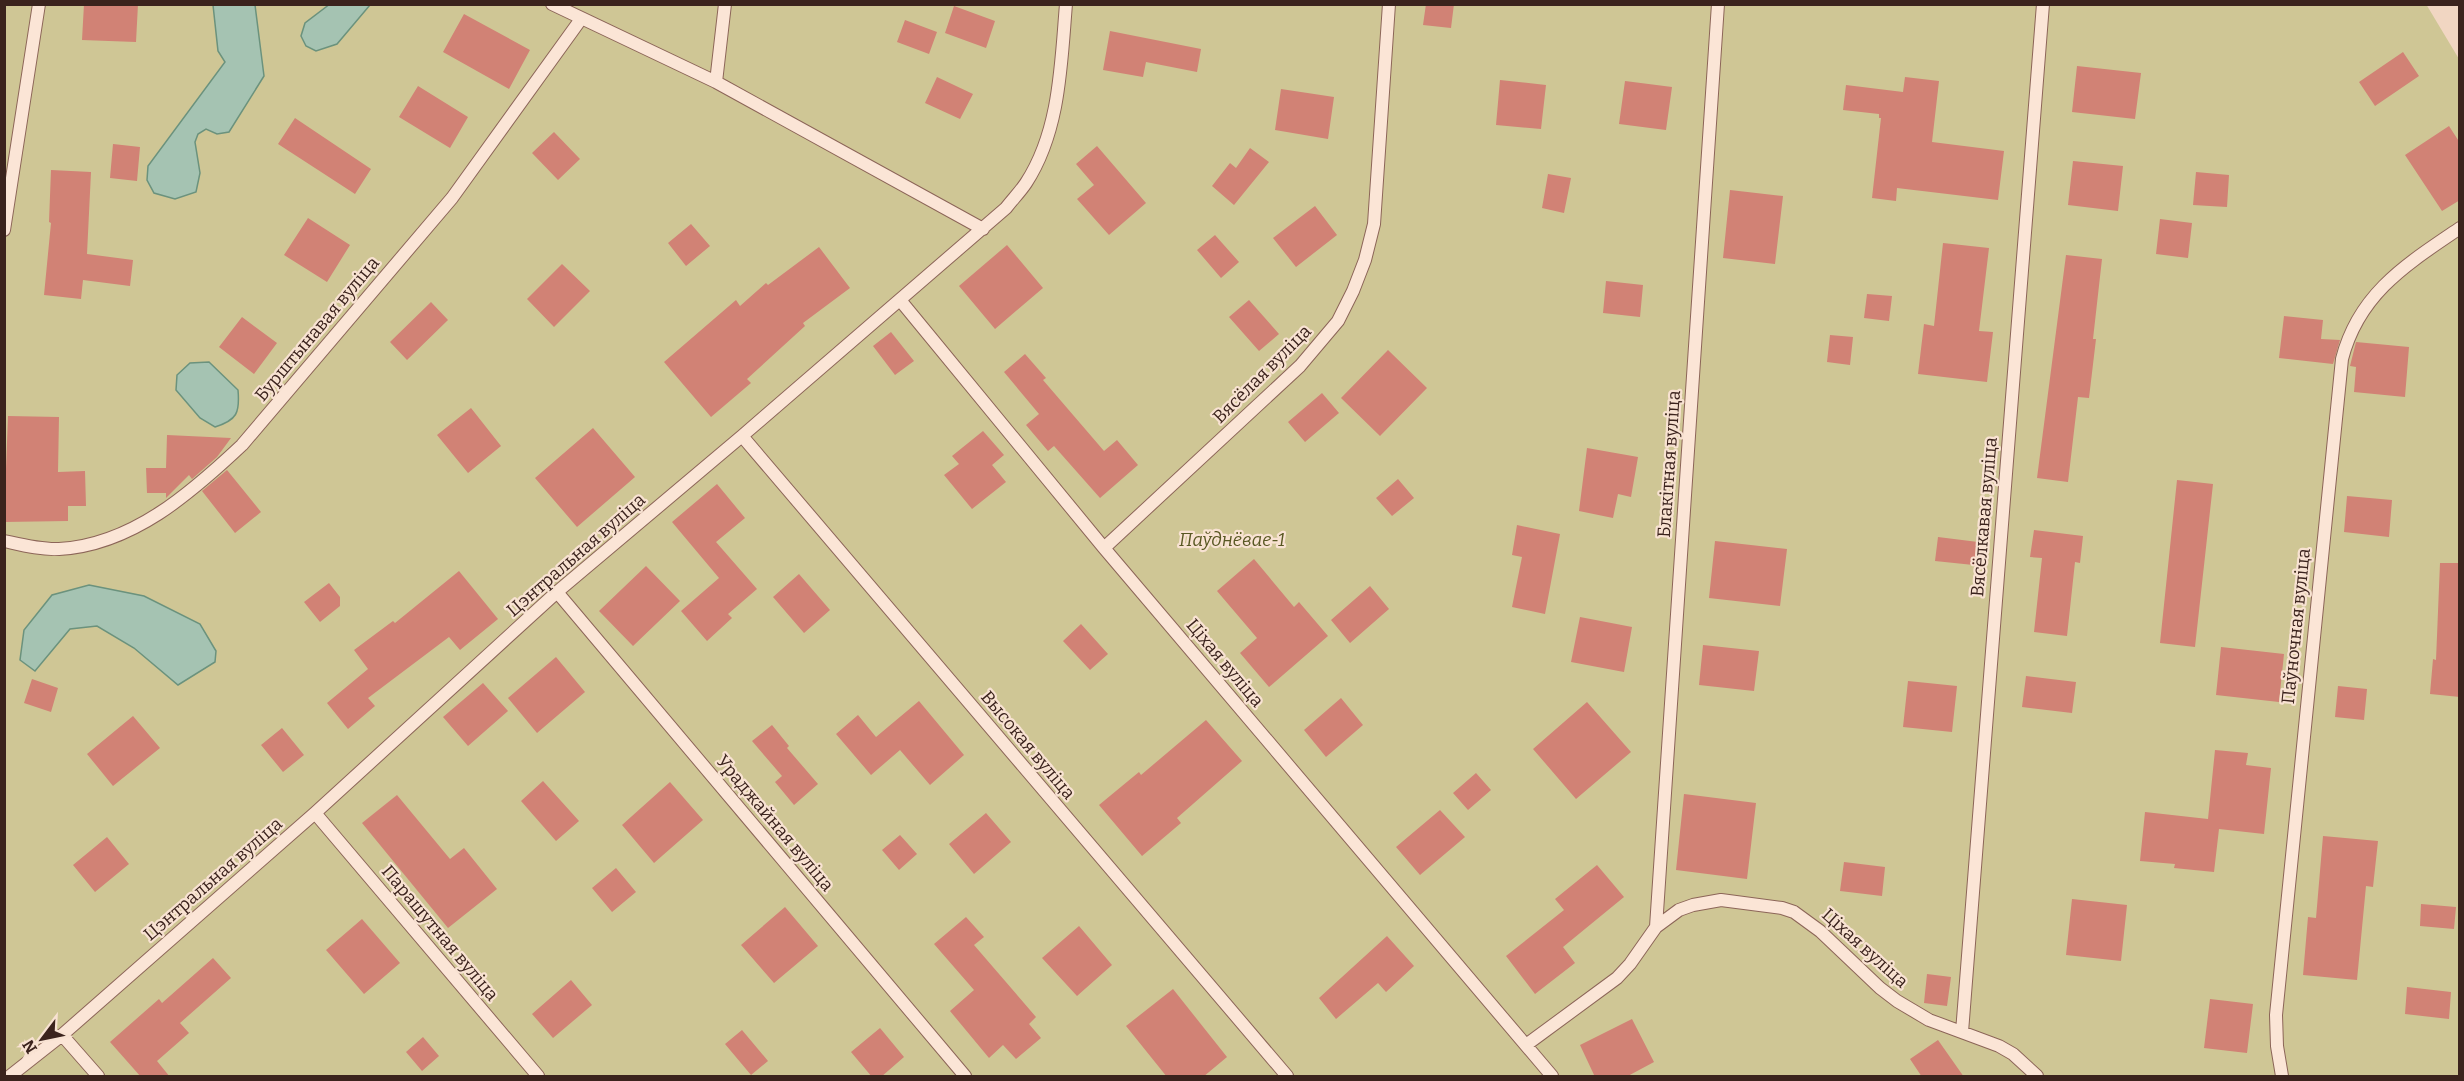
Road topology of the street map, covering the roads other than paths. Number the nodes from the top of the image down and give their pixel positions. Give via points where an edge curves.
1 (39, 4) edge
2 (552, 4) edge
3 (725, 4) edge
4 (1066, 4) edge
5 (1389, 4) edge
6 (1718, 4) edge
7 (2043, 4) edge
8 (581, 19) junction
9 (716, 82) junction
10 (2460, 228) edge
11 (983, 229) junction
12 (4, 230) edge
13 (900, 300) junction
14 (742, 436) junction
15 (4, 541) edge
16 (1104, 549) junction
17 (557, 592) junction
18 (315, 813) junction
19 (1656, 927) junction
20 (1962, 1032) junction
21 (62, 1035) junction
22 (1527, 1045) junction
23 (10, 1077) edge
24 (98, 1077) edge
25 (538, 1077) edge
26 (965, 1077) edge
27 (1287, 1077) edge
28 (1552, 1077) edge
29 (2037, 1077) edge
30 (2282, 1077) edge

1 - 12 lane
2 - 8 lane
3 - 9 lane
4 - 11 lane, Цэнтральная вуліца via 1057,92 1041,155 1026,183
5 - 16 lane, Вясёлая вуліца via 1374,224 1365,260 1338,321 1300,366
6 - 19 lane, Блакітная вуліца
7 - 20 lane, Вясёлкавая вуліца
8 - 9 lane
8 - 15 lane, Бурштынавая вуліца via 452,198 242,445 218,468 165,509 111,539 56,549
9 - 11 lane
10 - 30 lane, Паўночная вуліца via 2381,288 2348,334 2342,358 2276,1015
11 - 13 lane, Цэнтральная вуліца
13 - 14 lane, Цэнтральная вуліца
13 - 16 lane, Ціхая вуліца
14 - 17 lane, Цэнтральная вуліца
14 - 27 lane, Высокая вуліца
16 - 22 lane, Ціхая вуліца
17 - 18 lane, Цэнтральная вуліца
17 - 26 lane, Ураджайная вуліца
18 - 21 lane, Цэнтральная вуліца
18 - 25 lane, Парашутная вуліца
19 - 20 lane, Ціхая вуліца via 1679,910 1721,900 1770,905 1794,912 1897,1001 1929,1020
19 - 22 lane, Ціхая вуліца via 1617,978
20 - 29 lane, Ціхая вуліца via 2013,1054
21 - 23 lane, Цэнтральная вуліца
21 - 24 lane
22 - 28 lane, Ціхая вуліца

